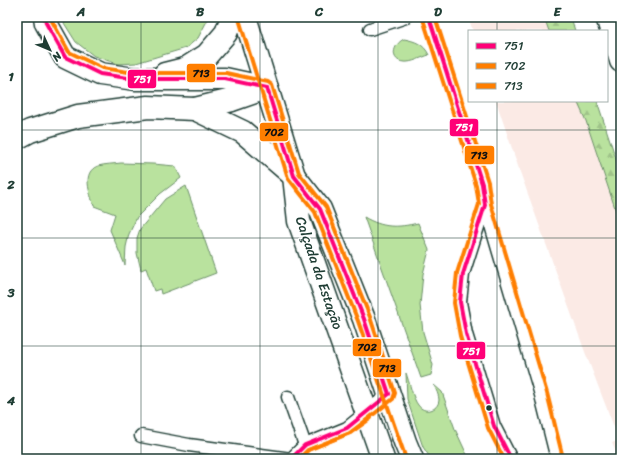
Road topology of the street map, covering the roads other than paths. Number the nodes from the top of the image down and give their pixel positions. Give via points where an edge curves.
1 (45, 17) edge
2 (232, 17) edge
3 (245, 17) edge
4 (406, 17) edge
5 (429, 17) edge
6 (607, 17) edge
7 (370, 29) dead end
8 (621, 61) edge
9 (149, 79) junction
10 (267, 88) junction
11 (194, 109) junction
12 (17, 138) edge
13 (294, 176) junction
14 (485, 205) junction
15 (389, 394) junction
16 (288, 397) dead end
17 (367, 413) junction
18 (141, 436) dead end
19 (305, 445) junction
20 (291, 459) edge
21 (383, 459) edge
22 (412, 459) edge
23 (511, 459) edge
24 (557, 459) edge

1 - 9 main road via 65,57 100,74
2 - 9 main road via 226,33 207,55 185,69
3 - 10 main road, Calçada da Estação
4 - 7 lane
5 - 14 lane via 482,184
6 - 8 main road
9 - 10 main road via 225,79
10 - 11 main road
10 - 13 main road, Calçada da Estação
11 - 12 main road via 148,107 78,116 30,130
11 - 13 main road via 243,132
13 - 15 main road, Calçada da Estação via 320,209 364,319
13 - 17 main road, Calçada da Estação via 299,221
14 - 23 lane via 462,274 460,302 466,334 494,426
14 - 24 lane via 541,395
15 - 17 lane
15 - 22 main road, Calçada da Estação
16 - 19 lane
17 - 19 lane via 347,428
17 - 21 main road, Calçada da Estação
18 - 20 lane
19 - 20 lane

